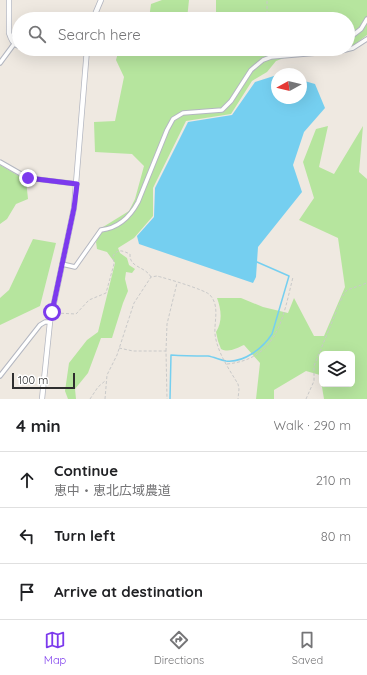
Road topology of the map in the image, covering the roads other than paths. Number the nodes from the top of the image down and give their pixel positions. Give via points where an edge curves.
1 (9, 0) edge
2 (102, 0) edge
3 (96, 12) edge
4 (367, 19) edge
5 (355, 34) edge
6 (367, 39) edge
7 (12, 40) edge
8 (355, 47) edge
9 (12, 50) edge
10 (87, 56) edge
11 (282, 56) edge
12 (0, 62) edge
13 (0, 162) edge
14 (77, 184) junction
15 (62, 264) junction
16 (50, 322) junction
17 (0, 376) edge
18 (42, 399) edge

1 - 7 street via 9,33
2 - 3 street
4 - 5 street
6 - 8 street
9 - 12 street
10 - 14 street
11 - 15 street via 265,59 251,70 232,101 222,110 183,113 176,116 166,130 134,211 125,220 101,230 75,268
13 - 14 street via 28,178
14 - 15 street
15 - 16 street
16 - 17 street via 40,325
16 - 18 street

